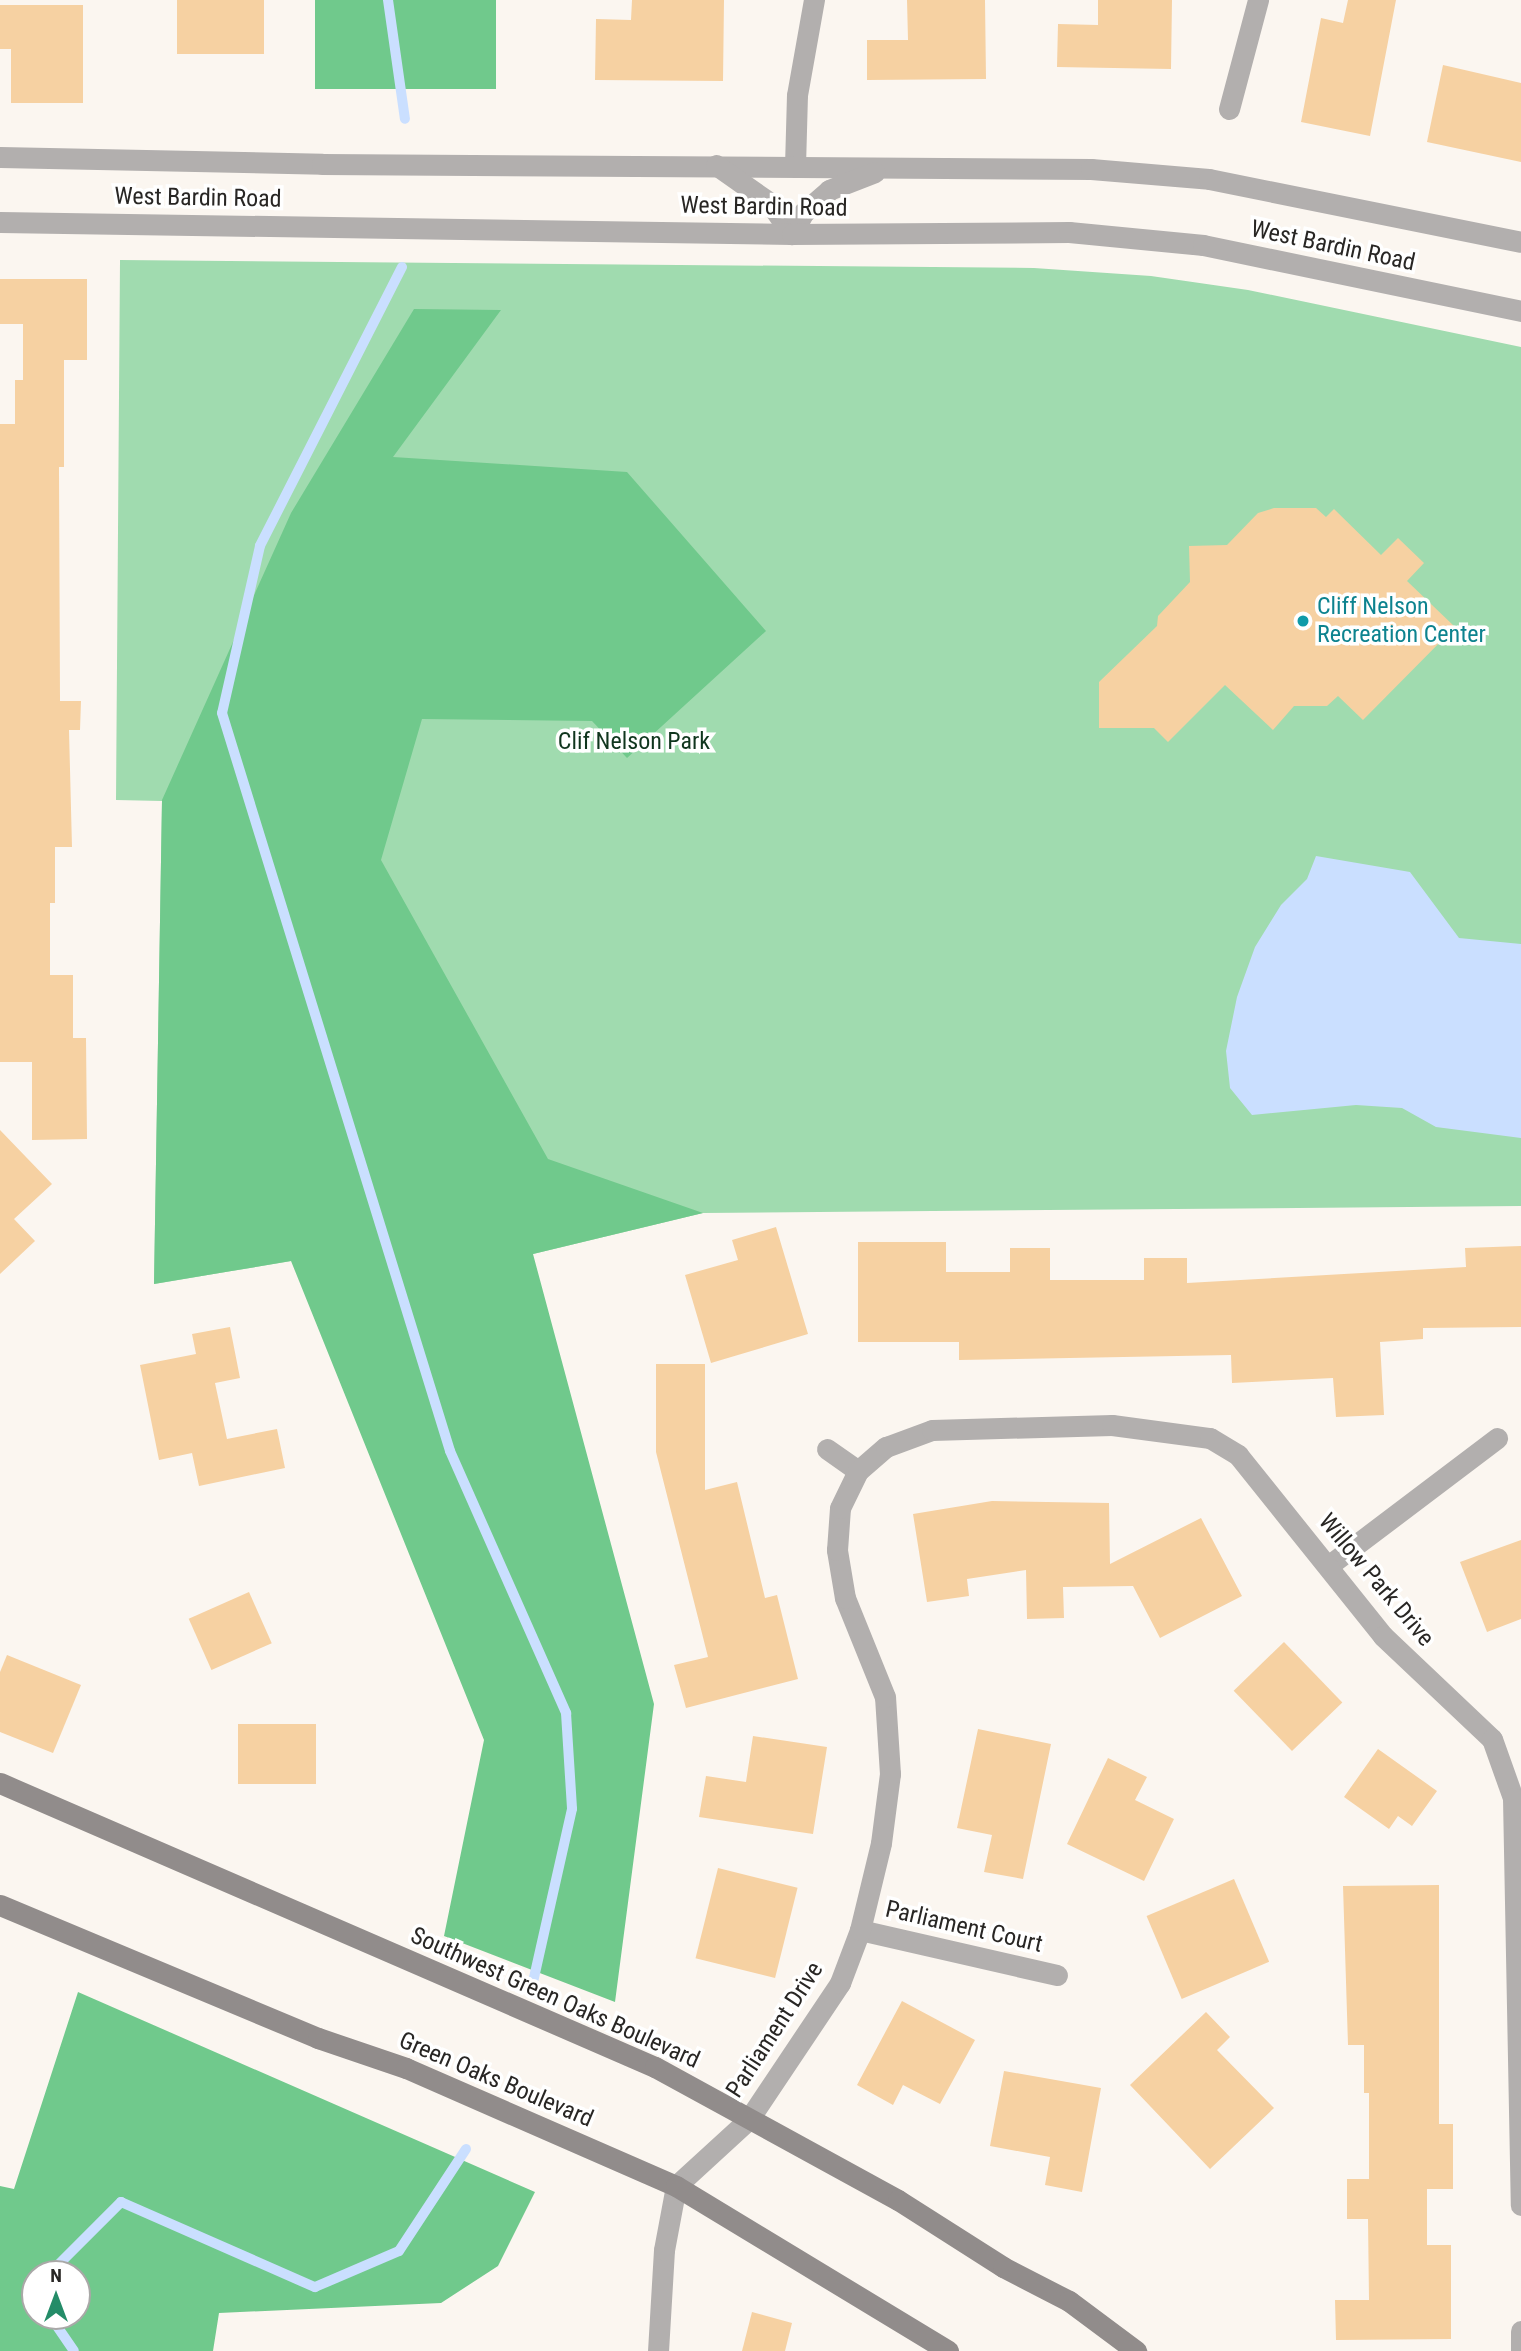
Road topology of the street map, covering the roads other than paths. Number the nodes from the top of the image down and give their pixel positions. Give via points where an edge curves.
1 (814, 0) edge
2 (1258, 0) edge
3 (1229, 110) dead end
4 (0, 157) edge
5 (716, 165) junction
6 (795, 166) junction
7 (884, 168) junction
8 (0, 222) edge
9 (792, 234) junction
10 (1521, 242) edge
11 (1521, 311) edge
12 (1497, 1438) dead end
13 (827, 1450) dead end
14 (858, 1471) junction
15 (1328, 1566) junction
16 (0, 1783) edge
17 (0, 1905) edge
18 (860, 1930) junction
19 (1057, 1975) dead end
20 (749, 2119) junction
21 (676, 2186) junction
22 (1521, 2205) edge
23 (1521, 2331) edge
24 (658, 2351) edge
25 (948, 2351) edge
26 (1136, 2351) edge
27 (1521, 2351) edge

1 - 6 street via 797,95
2 - 3 street
4 - 5 street, West Bardin Road
5 - 6 street, West Bardin Road
5 - 9 street via 770,203
6 - 7 street, West Bardin Road
7 - 9 street via 828,190 803,213
7 - 10 street, West Bardin Road via 1091,169 1209,179
8 - 9 street, West Bardin Road
9 - 11 street, West Bardin Road via 1069,232 1203,246
12 - 15 street
13 - 14 street
14 - 15 street, Willow Park Drive via 886,1447 932,1430 1112,1425 1210,1438 1238,1455
14 - 18 street, Parliament Drive via 840,1508 837,1550 845,1598 885,1697 890,1774 881,1843
15 - 22 street, Willow Park Drive via 1383,1636 1492,1740 1513,1798
16 - 20 main road, Southwest Green Oaks Boulevard via 655,2067
17 - 21 main road, Green Oaks Boulevard via 318,2038 406,2068
18 - 19 street, Parliament Court
18 - 20 street, Parliament Drive via 840,1983
20 - 21 street, Parliament Drive
20 - 26 main road, Southwest Green Oaks Boulevard via 1069,2301
21 - 24 street via 664,2250
21 - 25 main road, Green Oaks Boulevard
23 - 27 street

